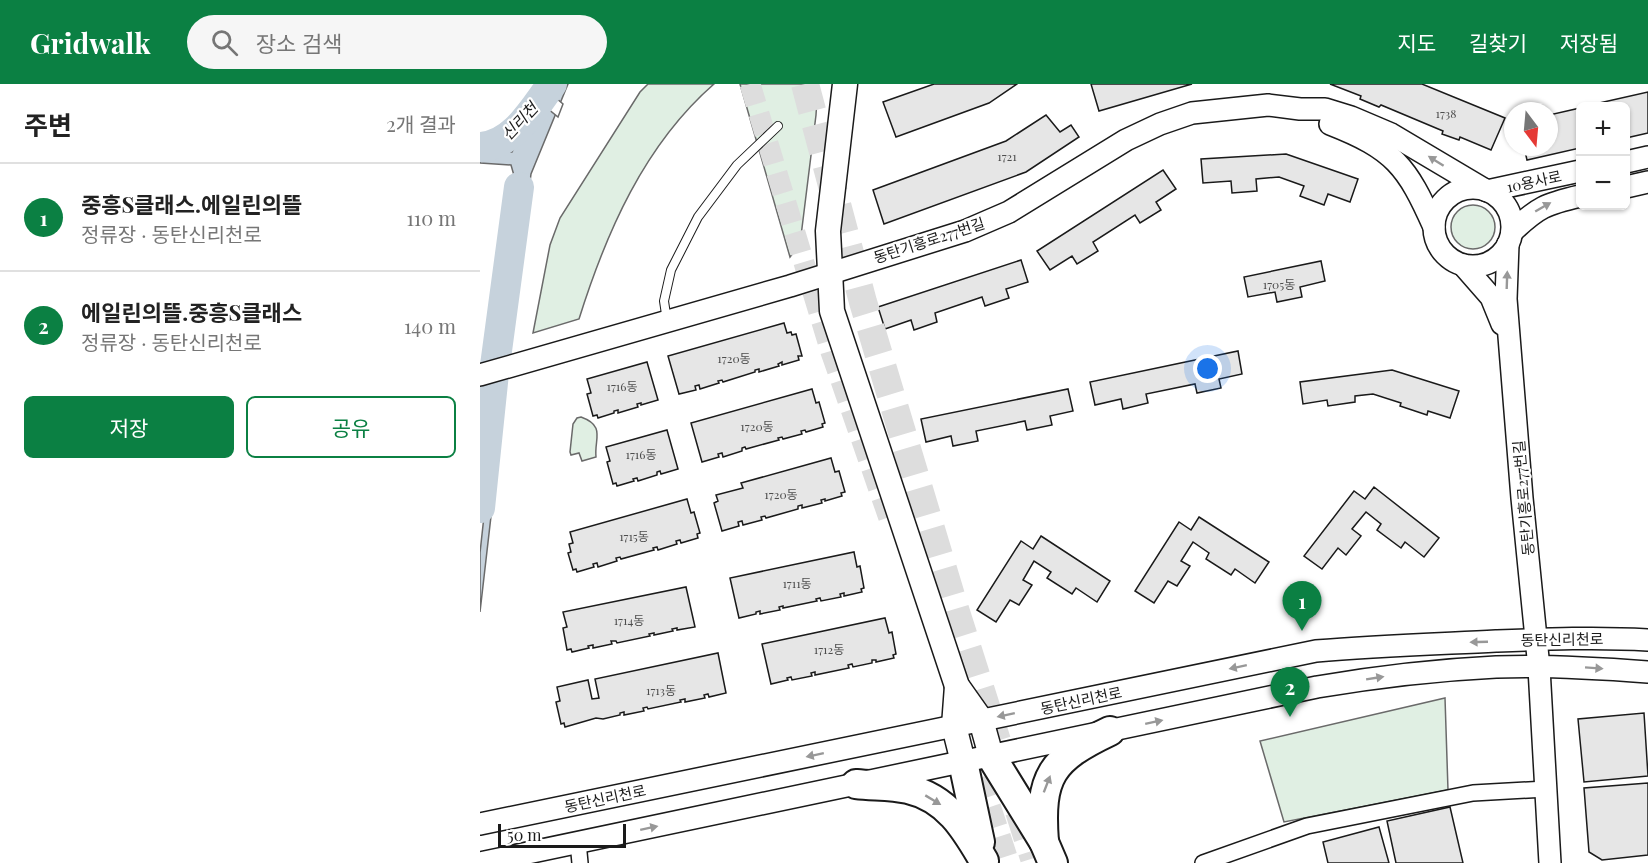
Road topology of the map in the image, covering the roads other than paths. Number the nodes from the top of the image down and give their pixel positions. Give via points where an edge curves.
1 (845, 84) edge
2 (1300, 109) junction
3 (778, 126) dead end
4 (1648, 157) edge
5 (1630, 161) edge
6 (1576, 172) edge
7 (1648, 182) edge
8 (1630, 186) edge
9 (1487, 190) junction
10 (1576, 197) edge
11 (1434, 227) junction
12 (1510, 238) junction
13 (1463, 265) junction
14 (830, 274) junction
15 (667, 321) junction
16 (1510, 357) junction
17 (480, 375) edge
18 (1537, 639) junction
19 (1648, 640) edge
20 (1539, 668) junction
21 (1648, 672) edge
22 (957, 686) junction
23 (981, 720) junction
24 (954, 726) junction
25 (1110, 731) junction
26 (991, 756) junction
27 (963, 762) junction
28 (856, 784) junction
29 (1546, 789) junction
30 (480, 824) edge
31 (579, 853) edge
32 (1042, 856) edge
33 (984, 862) edge
34 (480, 863) edge
35 (1203, 863) edge
36 (1550, 863) edge

1 - 14 main road via 828,231
9 -> 2 street, 동탄기흥로277번길 via 1351,117 1325,109
2 - 11 street, 동탄기흥로277번길 via 1390,155 1416,187
2 - 14 street, 동탄기흥로277번길 via 1239,107 1171,120 1126,140 1009,212 965,231
3 - 15 lane via 736,165 698,217 671,270 664,301
4 - 5 street
6 - 9 street, 10용사로
7 - 8 street
9 - 11 street via 1468,189 1451,195 1436,215
9 - 12 street, 동탄기흥로277번길 via 1506,206 1511,218
12 -> 10 street, 10용사로 via 1530,215 1550,203
11 - 13 street, 동탄기흥로277번길 via 1442,250
12 - 13 street via 1500,255 1489,262
16 -> 12 street, 동탄기흥로277번길 via 1506,299
13 - 16 street, 동탄기흥로277번길 via 1494,302
14 - 15 street, 동탄기흥로277번길
14 - 22 main road via 832,311
15 - 17 street, 동탄기흥로277번길
16 - 18 street, 동탄기흥로277번길
18 - 19 street, 동탄신리천로
18 - 20 street, 동탄기흥로277번길
18 -> 23 street, 동탄신리천로 via 1316,651
20 -> 21 street, 동탄신리천로
25 -> 20 street, 동탄신리천로 via 1392,675
20 - 29 street, 동탄기흥로277번길
22 - 23 main road
22 - 24 main road
23 - 24 street, 동탄신리천로
23 - 26 main road
24 - 27 main road
24 -> 30 street, 동탄신리천로
25 - 26 street, 동탄신리천로
32 -> 25 highway via 1043,795 1051,774 1066,757
26 - 27 street, 동탄신리천로
26 - 32 highway
27 - 28 street, 동탄신리천로
27 - 33 highway
31 -> 28 street, 동탄신리천로
28 -> 33 highway via 907,788 932,797 954,815
29 - 35 street via 1473,793 1307,826
29 - 36 street, 동탄기흥로277번길
31 - 34 street, 동탄신리천로 via 530,852

